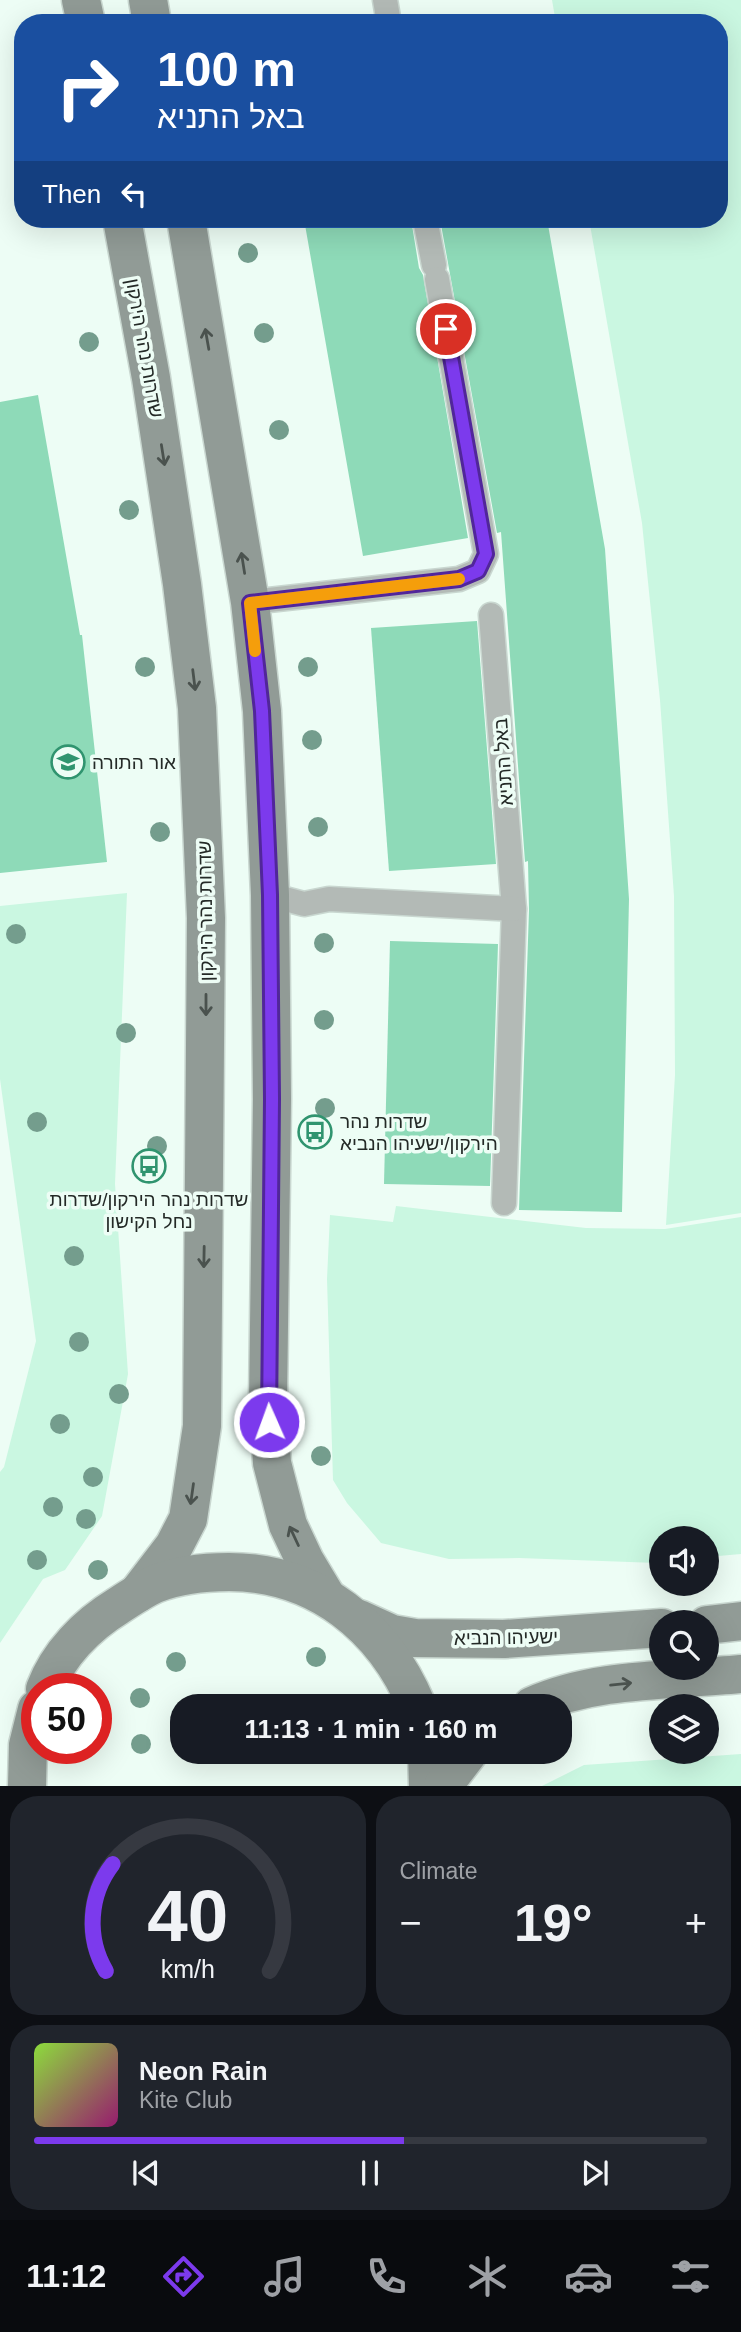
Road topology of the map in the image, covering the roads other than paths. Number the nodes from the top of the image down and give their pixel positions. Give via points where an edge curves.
1 (124, 228) edge
2 (188, 228) edge
3 (427, 228) edge
4 (250, 603) junction
5 (491, 615) dead end
6 (270, 895) junction
7 (514, 909) junction
8 (504, 1203) dead end
9 (138, 1593) junction
10 (340, 1607) junction
11 (649, 1629) edge
12 (53, 1673) edge
13 (732, 1675) edge
14 (412, 1694) edge
15 (563, 1694) edge
16 (21, 1722) edge
17 (0, 1749) edge
18 (28, 1764) edge
19 (427, 1764) edge
20 (460, 1764) edge
21 (27, 1786) edge
22 (428, 1786) edge
23 (443, 1786) edge

1 -> 9 main road, שדרות נהר הירקון via 151,378 197,708 206,918 202,1426 188,1518
4 -> 2 main road
3 - 4 lane via 486,554 478,571 459,579
4 - 6 main road via 262,711
5 - 7 lane, באל התניא
6 - 7 lane via 304,904 329,899
10 -> 6 main road via 305,1561 288,1524 271,1450
7 - 8 lane, באל התניא
9 - 10 main road, ישעיהו הנביא via 185,1576 244,1572 274,1577
9 - 12 main road via 82,1633
10 - 11 main road, ישעיהו הנביא via 392,1634 415,1638 504,1639
10 - 14 main road via 375,1636
15 -> 13 main road
16 - 17 main road
18 - 21 main road
19 - 22 main road
20 - 23 main road

